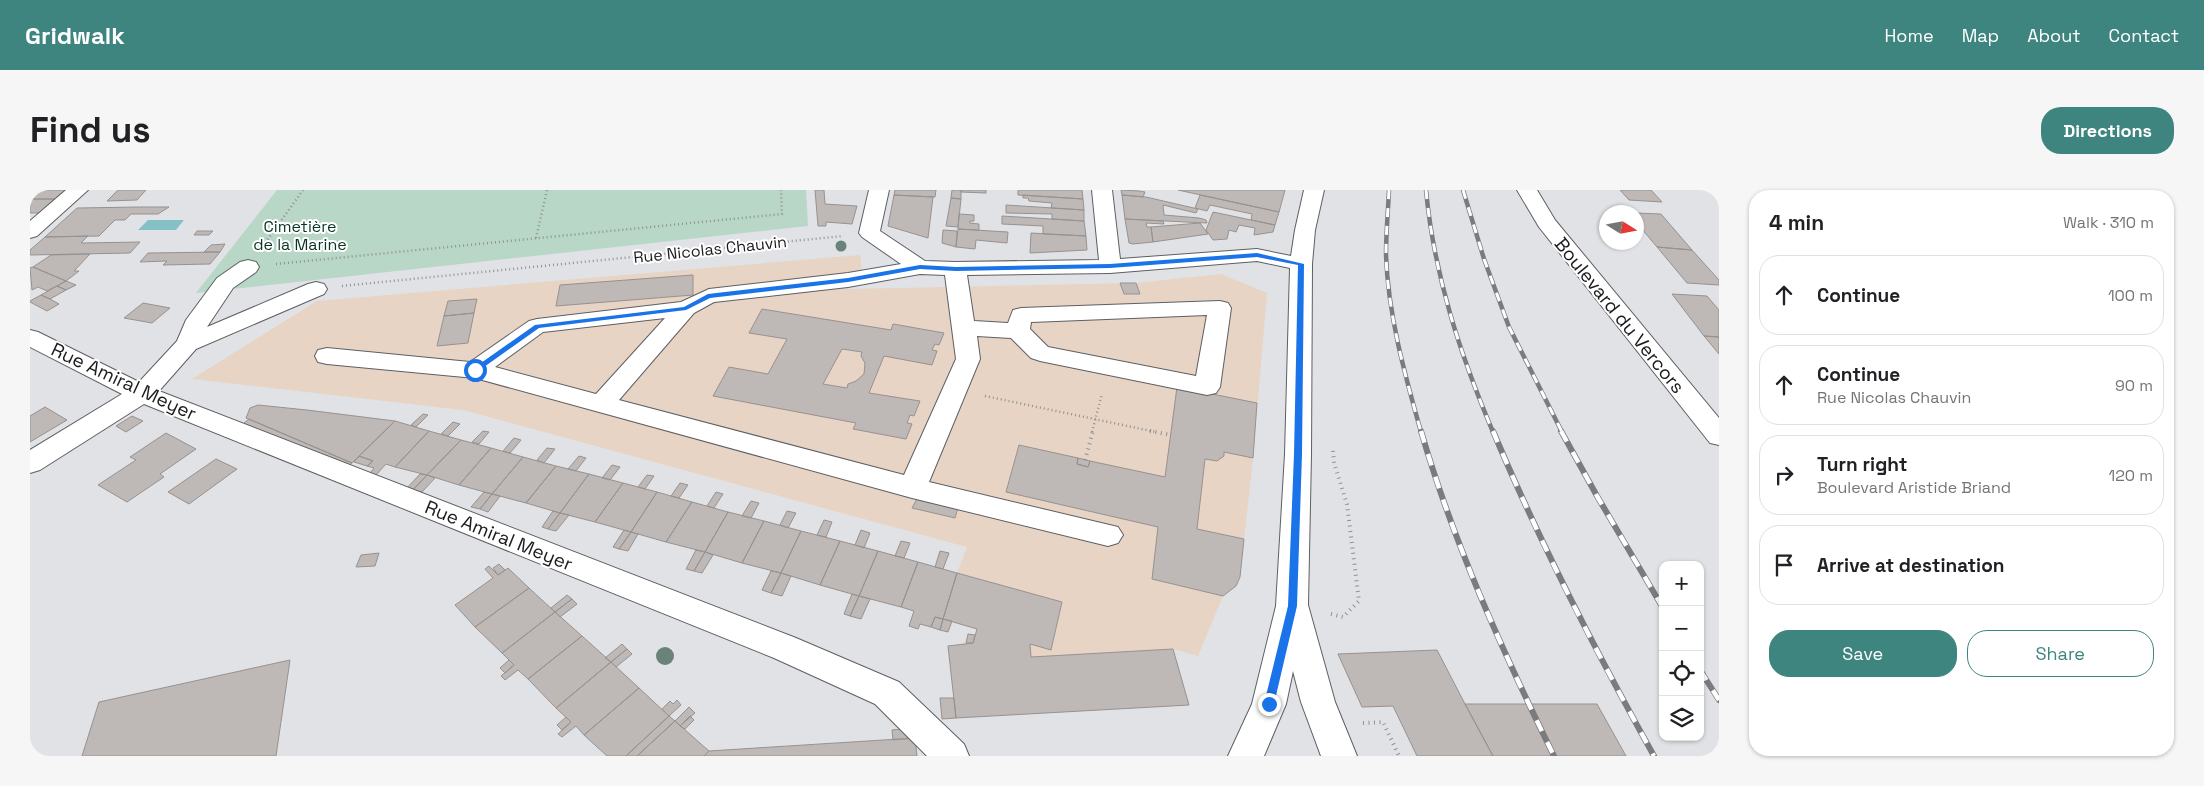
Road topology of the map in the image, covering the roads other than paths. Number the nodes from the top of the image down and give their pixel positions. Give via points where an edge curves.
1 (78, 190) edge
2 (879, 190) edge
3 (1102, 190) edge
4 (1314, 190) edge
5 (1527, 190) edge
6 (30, 232) edge
7 (1301, 264) junction
8 (1110, 266) junction
9 (248, 267) road end
10 (920, 267) junction
11 (956, 269) junction
12 (316, 289) road end
13 (686, 308) junction
14 (964, 328) junction
15 (1018, 331) junction
16 (30, 337) edge
17 (188, 344) junction
18 (328, 356) dead end
19 (475, 370) junction
20 (142, 394) junction
21 (601, 404) junction
22 (1719, 436) edge
23 (30, 463) edge
24 (912, 488) junction
25 (1108, 535) dead end
26 (1292, 606) junction
27 (951, 756) edge
28 (1246, 756) edge
29 (1339, 756) edge

1 - 6 street
2 - 10 street via 869,233
3 - 8 street
4 - 7 street
5 - 22 street, Boulevard du Vercors via 1546,223
7 - 8 street via 1257,255
7 - 26 street
8 - 11 street
9 - 17 street via 225,283 198,320
10 - 11 street
10 - 13 street via 848,280 708,296
11 - 14 street
12 - 17 street
13 - 19 street via 537,326
13 - 21 street
14 - 15 street
14 - 24 street via 968,359
15 - 15 street via 1040,353 1207,387 1220,308 1021,315
16 - 20 street, Rue Amiral Meyer
17 - 20 street
18 - 19 street
19 - 21 street
20 - 23 street
20 - 27 street, Rue Amiral Meyer via 785,648 887,693
21 - 24 street
24 - 25 street
26 - 28 street via 1269,704
26 - 29 street via 1318,702

